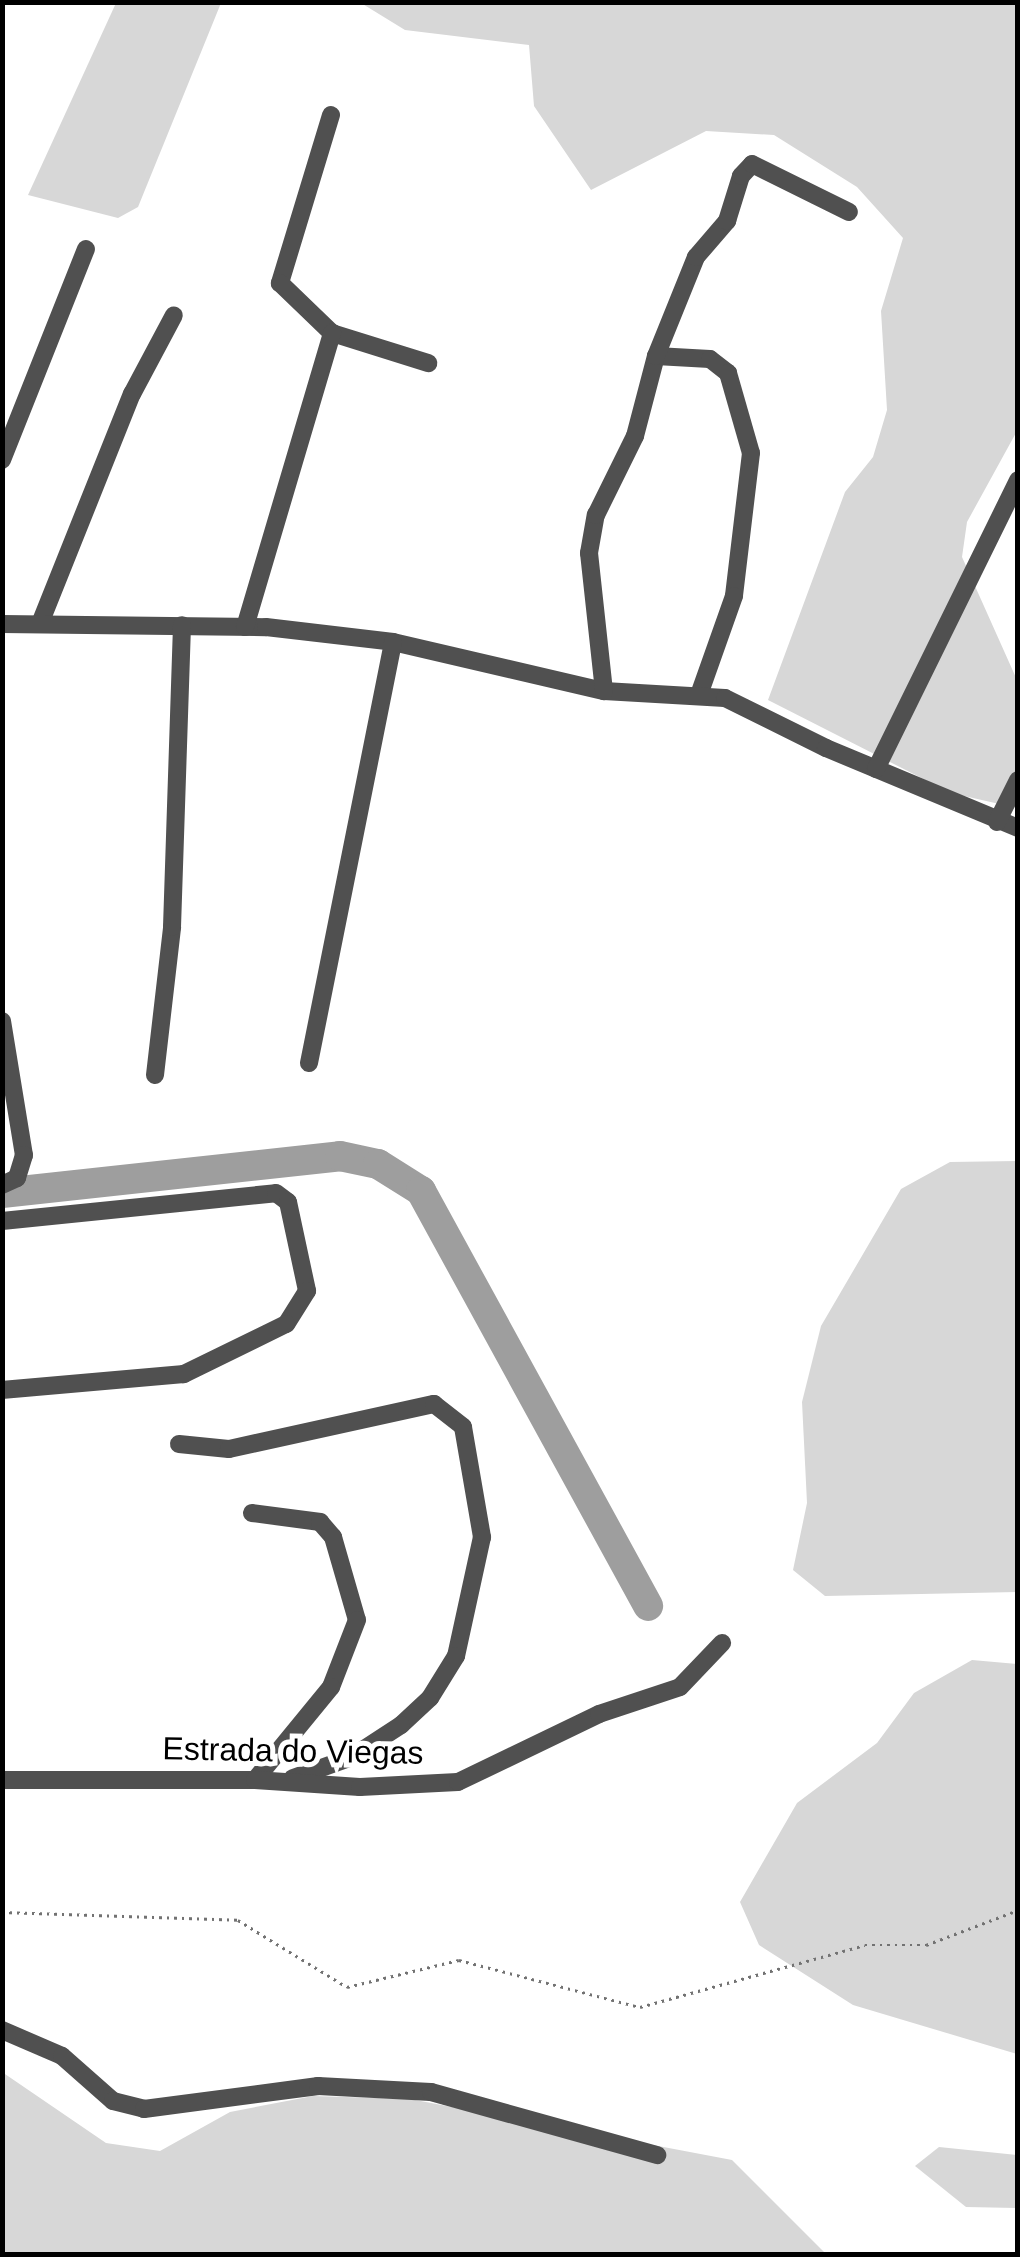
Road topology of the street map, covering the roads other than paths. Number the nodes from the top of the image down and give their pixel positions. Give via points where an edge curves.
1 (331, 115) dead end
2 (849, 212) dead end
3 (86, 249) dead end
4 (174, 315) dead end
5 (332, 334) junction
6 (656, 356) junction
7 (428, 364) dead end
8 (2, 460) edge
9 (1018, 480) edge
10 (41, 621) junction
11 (2, 624) edge
12 (182, 625) junction
13 (246, 627) junction
14 (394, 642) junction
15 (604, 691) junction
16 (699, 695) junction
17 (876, 769) junction
18 (1018, 780) edge
19 (997, 822) junction
20 (1018, 828) edge
21 (2, 1021) edge
22 (309, 1063) dead end
23 (9, 1075) edge
24 (155, 1075) dead end
25 (2, 1185) edge
26 (2, 1222) edge
27 (2, 1390) edge
28 (179, 1444) dead end
29 (252, 1513) dead end
30 (722, 1643) dead end
31 (2, 1780) edge
32 (255, 1780) junction
33 (284, 1782) junction
34 (2, 2030) edge
35 (657, 2155) dead end

1 - 5 street via 278,276
2 - 6 street via 760,164 746,169 727,221 696,257 679,291
3 - 8 street
4 - 10 street via 132,394
5 - 7 street
5 - 13 street
6 - 15 street via 636,436 596,514 589,552
6 - 16 street via 710,359 728,373 751,453 734,596
9 - 17 street
10 - 11 street
10 - 12 street
12 - 13 street
12 - 24 street via 172,927
13 - 14 street
14 - 15 street
14 - 22 street
15 - 16 street
16 - 17 street via 748,705
17 - 19 street
18 - 19 street
19 - 20 street
21 - 23 street
23 - 25 street via 22,1168
26 - 27 street via 276,1194 288,1202 307,1291 286,1324 184,1374
28 - 33 street via 229,1449 434,1404 455,1415 470,1449 482,1537 456,1656 430,1698 373,1746
29 - 32 street via 320,1522 333,1537 356,1620 331,1687
30 - 33 street, Estrada do Viegas via 680,1687 573,1725 478,1777 360,1787
31 - 32 street, Estrada do Viegas
32 - 33 street, Estrada do Viegas
34 - 35 street via 62,2056 114,2101 144,2109 318,2086 431,2092

